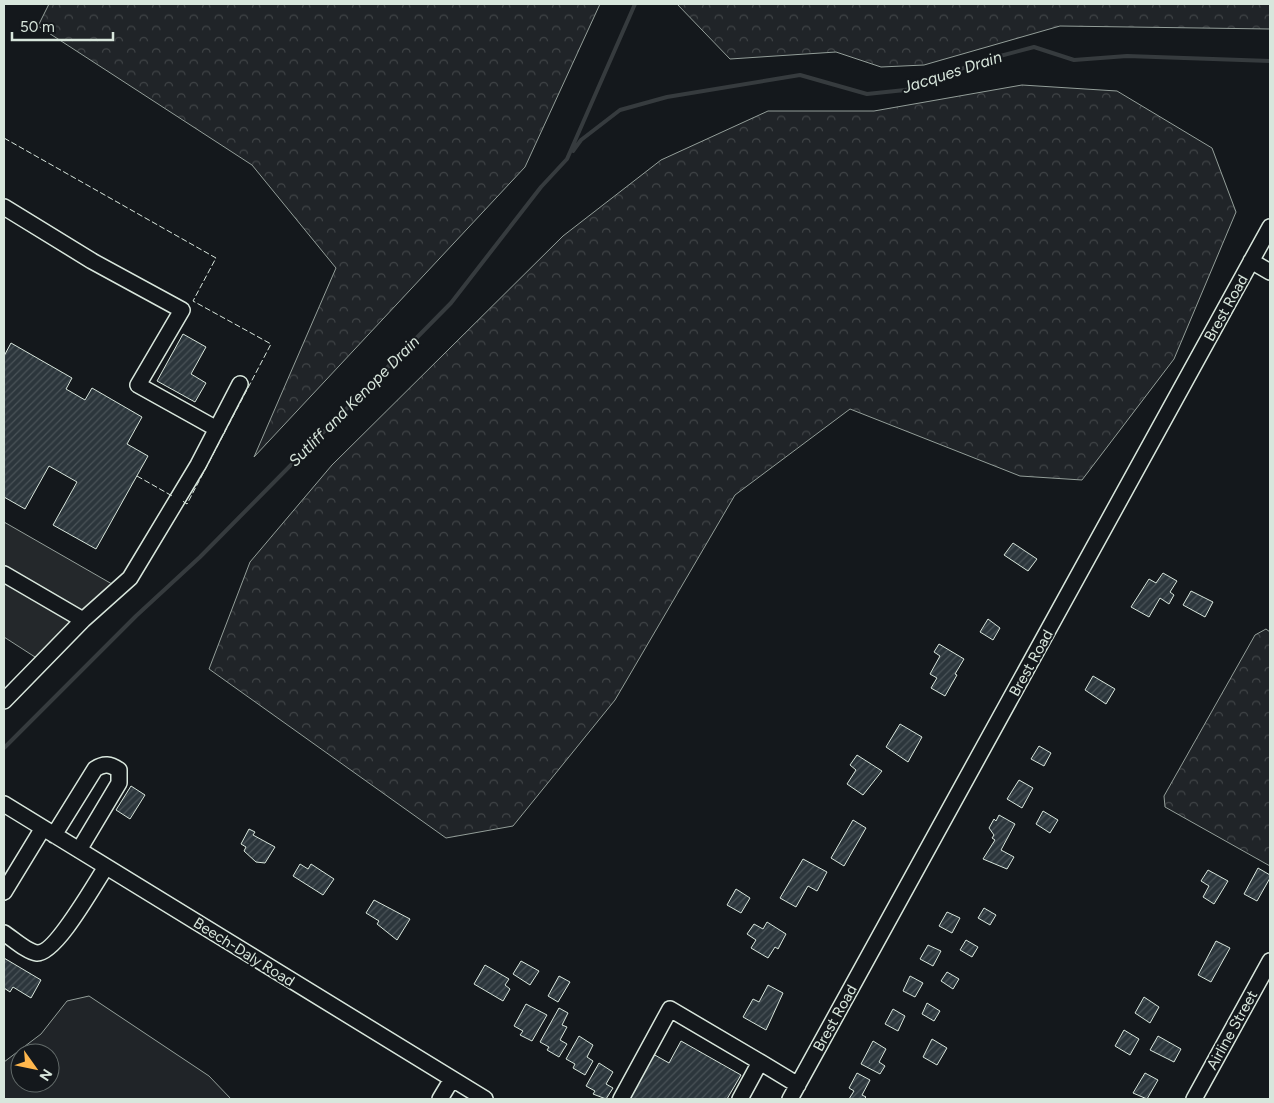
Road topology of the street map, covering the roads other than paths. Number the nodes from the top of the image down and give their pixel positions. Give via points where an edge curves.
1 (4, 207) edge
2 (1270, 227) edge
3 (1251, 261) junction
4 (1270, 272) edge
5 (240, 384) dead end
6 (217, 429) junction
7 (4, 574) edge
8 (83, 620) junction
9 (4, 701) edge
10 (4, 804) edge
11 (48, 831) junction
12 (79, 850) junction
13 (106, 867) junction
14 (4, 892) edge
15 (4, 933) edge
16 (1270, 962) edge
17 (760, 1062) junction
18 (452, 1079) junction
19 (798, 1085) junction
20 (440, 1099) edge
21 (485, 1099) edge
22 (621, 1099) edge
23 (740, 1099) edge
24 (790, 1099) edge
25 (1194, 1099) edge

1 - 6 street via 92,261 182,310 138,385
2 - 3 street, Brest Road
3 - 4 street
3 - 19 street, Brest Road
5 - 6 street
6 - 8 street via 130,578
7 - 8 street
8 - 9 street
10 - 11 street, Beech-Daly Road
11 - 12 street, Beech-Daly Road
11 - 12 street via 95,769 111,765 119,770 119,782
11 - 14 street
12 - 13 street, Beech-Daly Road
13 - 15 street via 59,938 44,952 36,953
13 - 18 street, Beech-Daly Road
16 - 25 street, Airline Street
17 - 19 street
17 - 22 street via 670,1009
17 - 23 street
18 - 20 street
18 - 21 street, Beech-Daly Road
19 - 24 street, Brest Road

